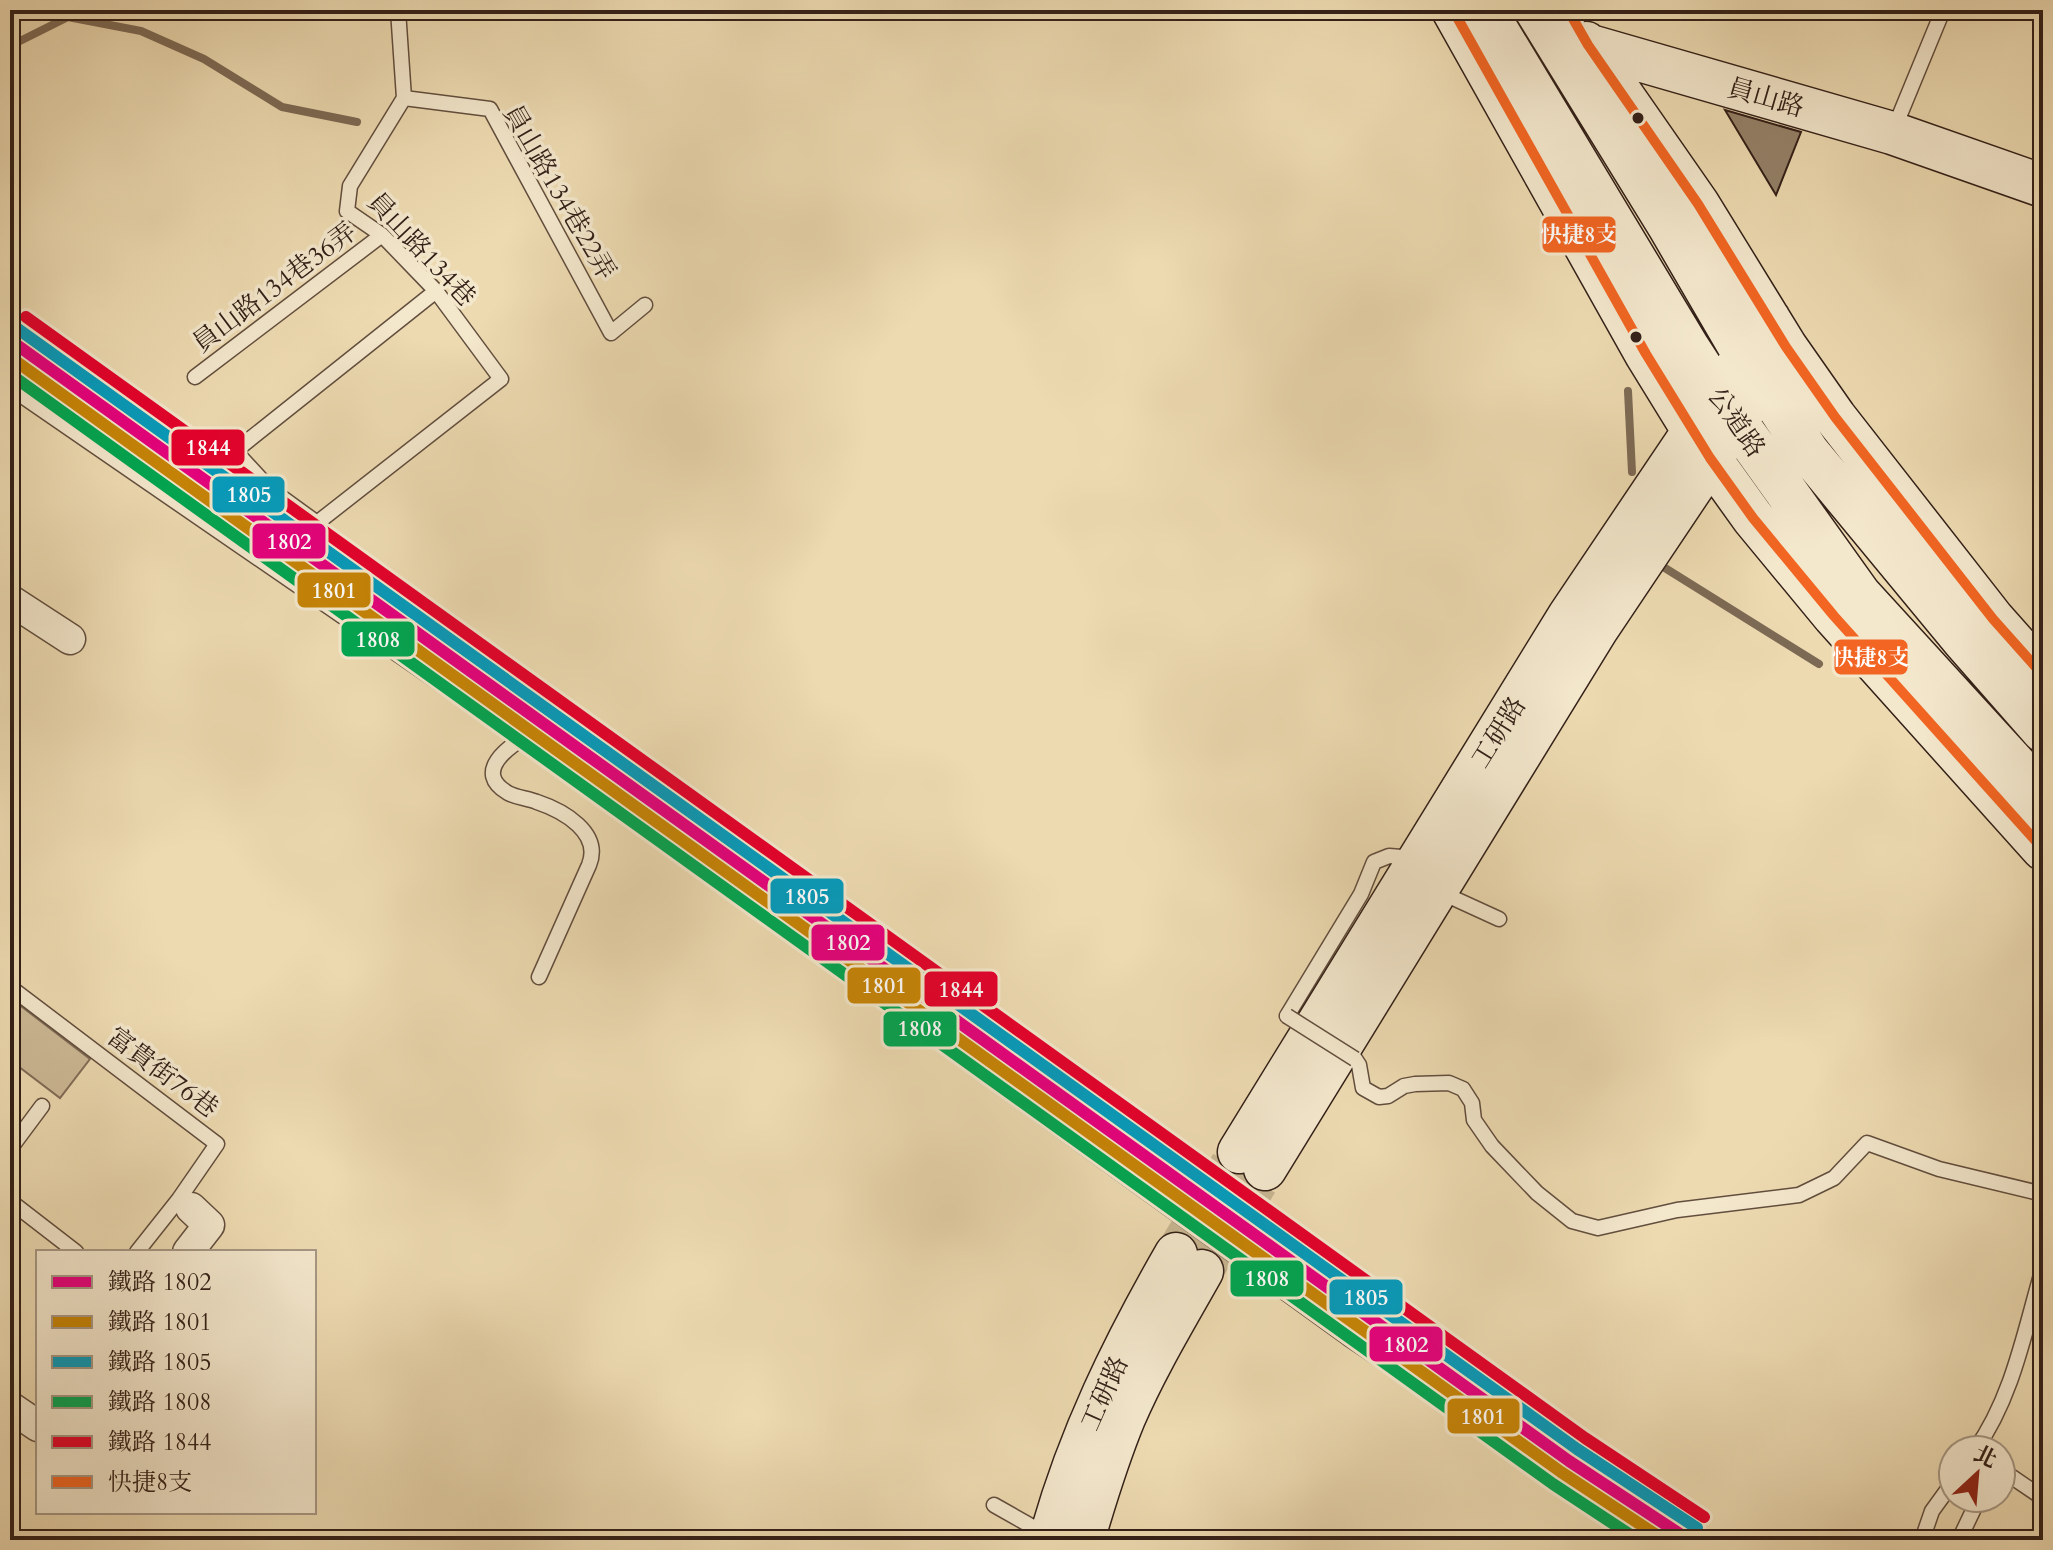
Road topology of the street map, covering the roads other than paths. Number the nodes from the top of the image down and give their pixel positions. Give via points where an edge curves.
1 (1453, 10) edge
2 (1487, 10) edge
3 (1943, 10) edge
4 (404, 12) edge
5 (1560, 24) edge
6 (404, 98) junction
7 (1892, 133) junction
8 (2043, 186) edge
9 (382, 235) junction
10 (436, 291) junction
11 (645, 305) dead end
12 (1777, 333) junction
13 (1753, 368) junction
14 (195, 377) dead end
15 (10, 378) edge
16 (1726, 407) junction
17 (1701, 444) junction
18 (10, 600) edge
19 (70, 639) dead end
20 (2023, 671) edge
21 (2043, 731) edge
22 (529, 735) junction
23 (2043, 795) edge
24 (2043, 849) edge
25 (1428, 875) junction
26 (1499, 919) dead end
27 (539, 977) dead end
28 (10, 987) edge
29 (42, 1106) dead end
30 (10, 1149) edge
31 (1252, 1160) tunnel mouth
32 (2043, 1194) edge
33 (10, 1201) edge
34 (185, 1204) junction
35 (73, 1250) edge
36 (139, 1250) edge
37 (190, 1250) edge
38 (1189, 1263) tunnel mouth
39 (2043, 1268) edge
40 (11, 1409) edge
41 (36, 1425) edge
42 (1987, 1434) edge
43 (2017, 1480) edge
44 (2043, 1498) edge
45 (1937, 1504) edge
46 (994, 1505) dead end
47 (1971, 1514) edge
48 (1061, 1539) edge
49 (1665, 1540) edge
50 (1922, 1540) edge
51 (1959, 1540) edge

1 - 17 street, 公道路
2 - 5 street, 員山路
2 - 16 street, 公道路
3 - 7 lane
4 - 6 lane
5 - 7 street, 員山路
5 - 12 street, 公道路 via 1698,204
5 - 13 street, 公道路
6 - 9 lane, 員山路134巷 via 350,186 347,211
6 - 11 lane, 員山路134巷22弄 via 490,109 611,333
7 - 8 street, 員山路
9 - 10 lane, 員山路134巷
9 - 14 lane, 員山路134巷36弄
10 - 10 lane, 員山路134巷 via 235,451 270,489 317,523 501,379
12 - 13 street, 工研路
12 - 20 street, 公道路 via 1835,417 1993,619
13 - 16 street, 工研路
13 - 20 street, 公道路 via 1830,480
15 - 22 street
16 - 17 street, 工研路
16 - 23 street, 公道路 via 1860,595
17 - 24 street, 公道路 via 1753,518 1834,616
17 - 25 street, 工研路 via 1569,616
18 - 19 street
20 - 21 street, 公道路
22 - 27 lane via 501,755 493,774 497,784 566,816 590,838 593,848
22 - 49 street via 1353,1332
25 - 26 lane
25 - 31 street, 工研路
25 - 32 lane, bridge via 1389,856 1374,862 1361,894 1287,1016 1355,1059 1363,1088 1379,1097 1415,1084 1449,1083 1463,1089 1474,1120 1492,1146 1572,1221 1598,1228 1677,1210 1799,1195 1834,1178 1867,1143 1939,1169
28 - 34 lane, 富貴街76巷 via 217,1144
29 - 30 lane
33 - 35 lane
34 - 36 lane, 富貴街76巷
34 - 37 street via 209,1225
38 - 48 street, 工研路 via 1098,1488
39 - 42 lane via 2005,1397
40 - 41 street
43 - 44 lane
45 - 50 lane
46 - 48 lane
47 - 51 lane

